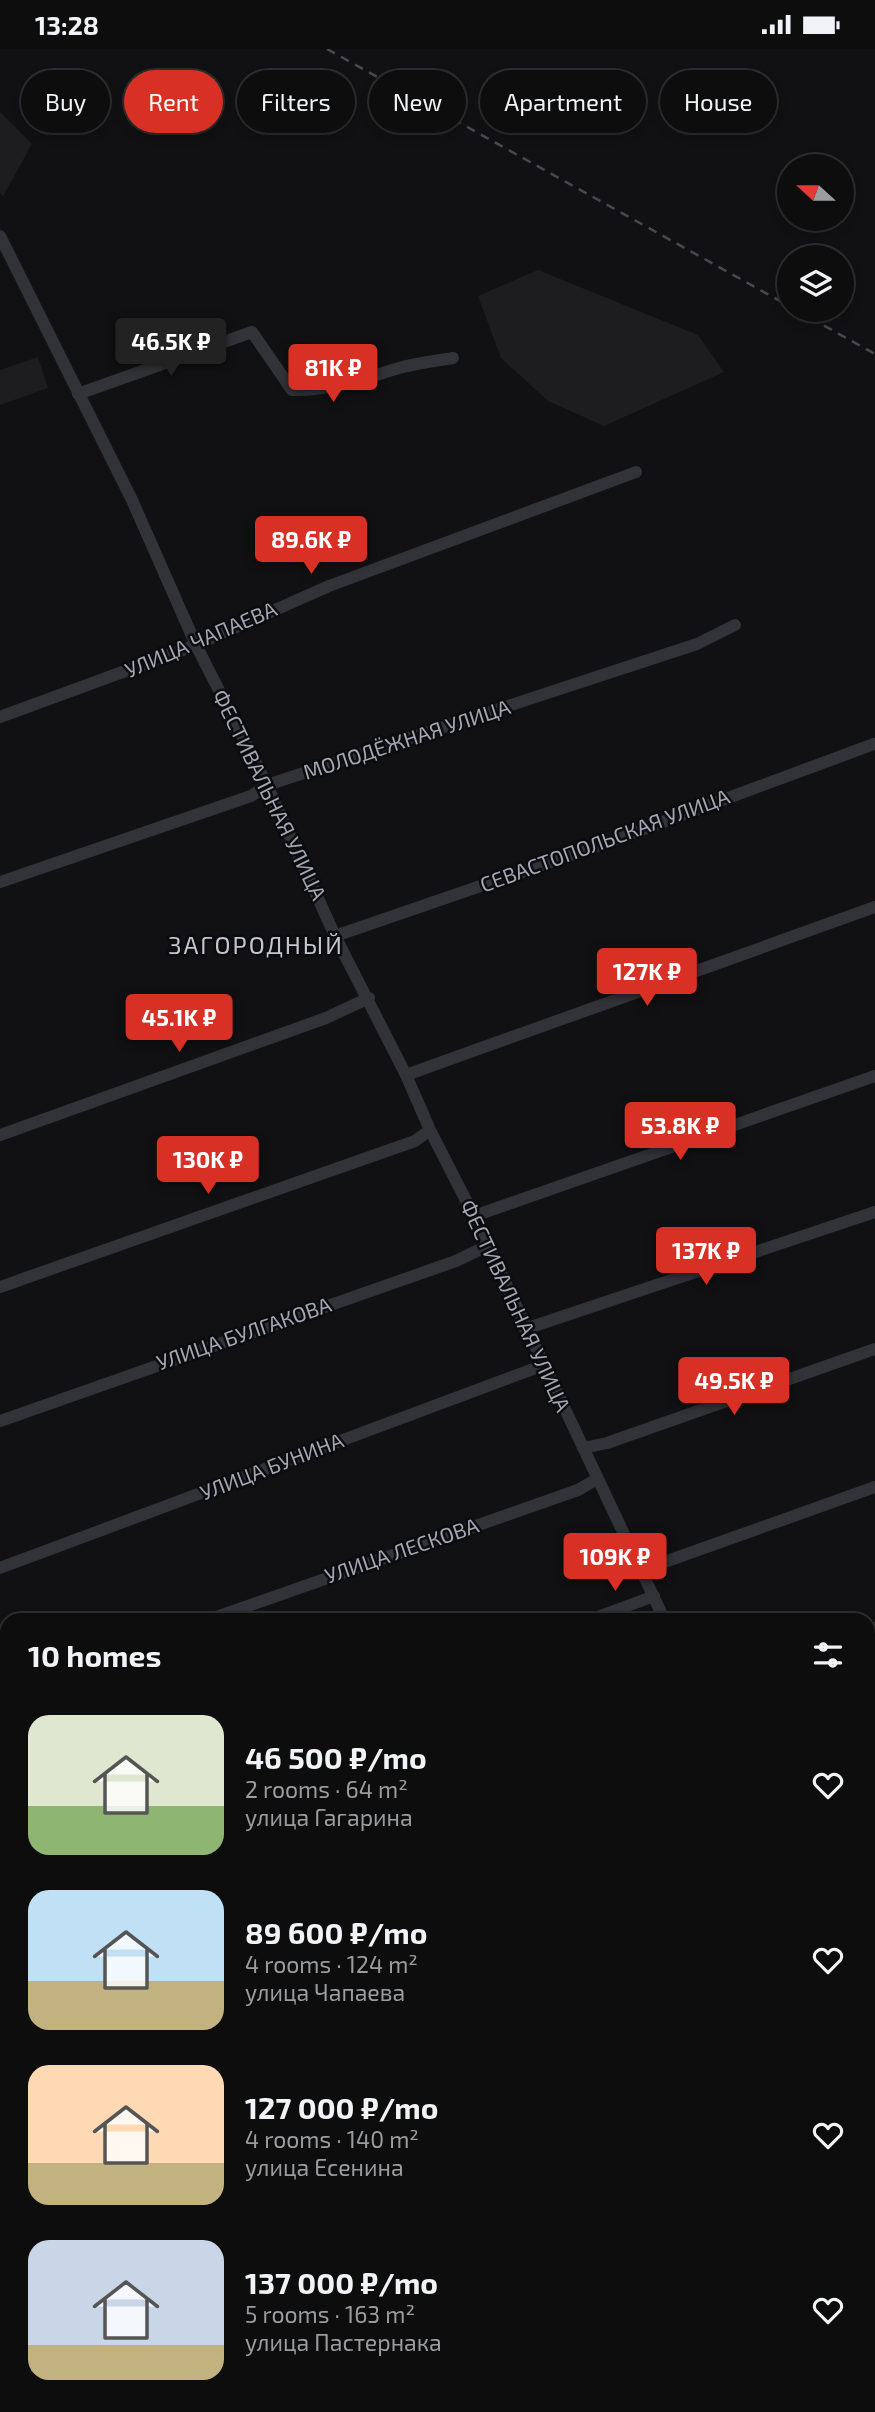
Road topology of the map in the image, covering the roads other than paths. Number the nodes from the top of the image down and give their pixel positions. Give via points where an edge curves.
1 (0, 236) edge
2 (4, 250) edge
3 (453, 358) dead end
4 (78, 394) junction
5 (636, 472) dead end
6 (735, 625) dead end
7 (196, 645) junction
8 (0, 717) edge
9 (874, 744) edge
10 (267, 785) junction
11 (0, 882) edge
12 (875, 907) edge
13 (335, 936) junction
14 (369, 998) junction
15 (406, 1075) junction
16 (875, 1076) edge
17 (430, 1131) junction
18 (0, 1135) edge
19 (875, 1212) edge
20 (474, 1216) junction
21 (487, 1246) junction
22 (0, 1287) edge
23 (525, 1329) junction
24 (875, 1349) edge
25 (544, 1365) junction
26 (0, 1421) edge
27 (583, 1448) junction
28 (597, 1479) junction
29 (875, 1487) edge
30 (0, 1568) edge
31 (642, 1570) junction
32 (654, 1596) junction
33 (228, 1613) edge
34 (608, 1613) edge
35 (661, 1613) edge

1 - 2 street, ФЕСТИВАЛЬНАЯ УЛИЦА
2 - 4 street, ФЕСТИВАЛЬНАЯ УЛИЦА
3 - 4 street via 401,367 361,382 315,391 292,390 252,332
4 - 7 street, ФЕСТИВАЛЬНАЯ УЛИЦА via 132,500
5 - 7 street, УЛИЦА ЧАПАЕВА via 329,586
6 - 10 street, МОЛОДЁЖНАЯ УЛИЦА via 697,644
7 - 8 street, УЛИЦА ЧАПАЕВА
7 - 10 street, ФЕСТИВАЛЬНАЯ УЛИЦА
9 - 13 street, СЕВАСТОПОЛЬСКАЯ УЛИЦА
10 - 11 street, МОЛОДЁЖНАЯ УЛИЦА via 251,796
10 - 13 street, ФЕСТИВАЛЬНАЯ УЛИЦА
12 - 15 street
13 - 14 street, ФЕСТИВАЛЬНАЯ УЛИЦА
14 - 15 street, ФЕСТИВАЛЬНАЯ УЛИЦА
14 - 18 street via 326,1019
15 - 17 street, ФЕСТИВАЛЬНАЯ УЛИЦА
16 - 20 street
17 - 20 street, ФЕСТИВАЛЬНАЯ УЛИЦА
17 - 22 street via 415,1141
19 - 23 street
20 - 21 street, ФЕСТИВАЛЬНАЯ УЛИЦА
21 - 23 street, ФЕСТИВАЛЬНАЯ УЛИЦА
21 - 26 street, УЛИЦА БУЛГАКОВА via 456,1261
23 - 25 street, ФЕСТИВАЛЬНАЯ УЛИЦА
24 - 27 street
25 - 27 street, ФЕСТИВАЛЬНАЯ УЛИЦА
25 - 30 street, УЛИЦА БУНИНА
27 - 28 street, ФЕСТИВАЛЬНАЯ УЛИЦА
28 - 31 street, ФЕСТИВАЛЬНАЯ УЛИЦА
28 - 33 street, УЛИЦА ЛЕСКОВА via 578,1490
29 - 31 street
31 - 32 street, ФЕСТИВАЛЬНАЯ УЛИЦА
32 - 34 street
32 - 35 street, ФЕСТИВАЛЬНАЯ УЛИЦА

